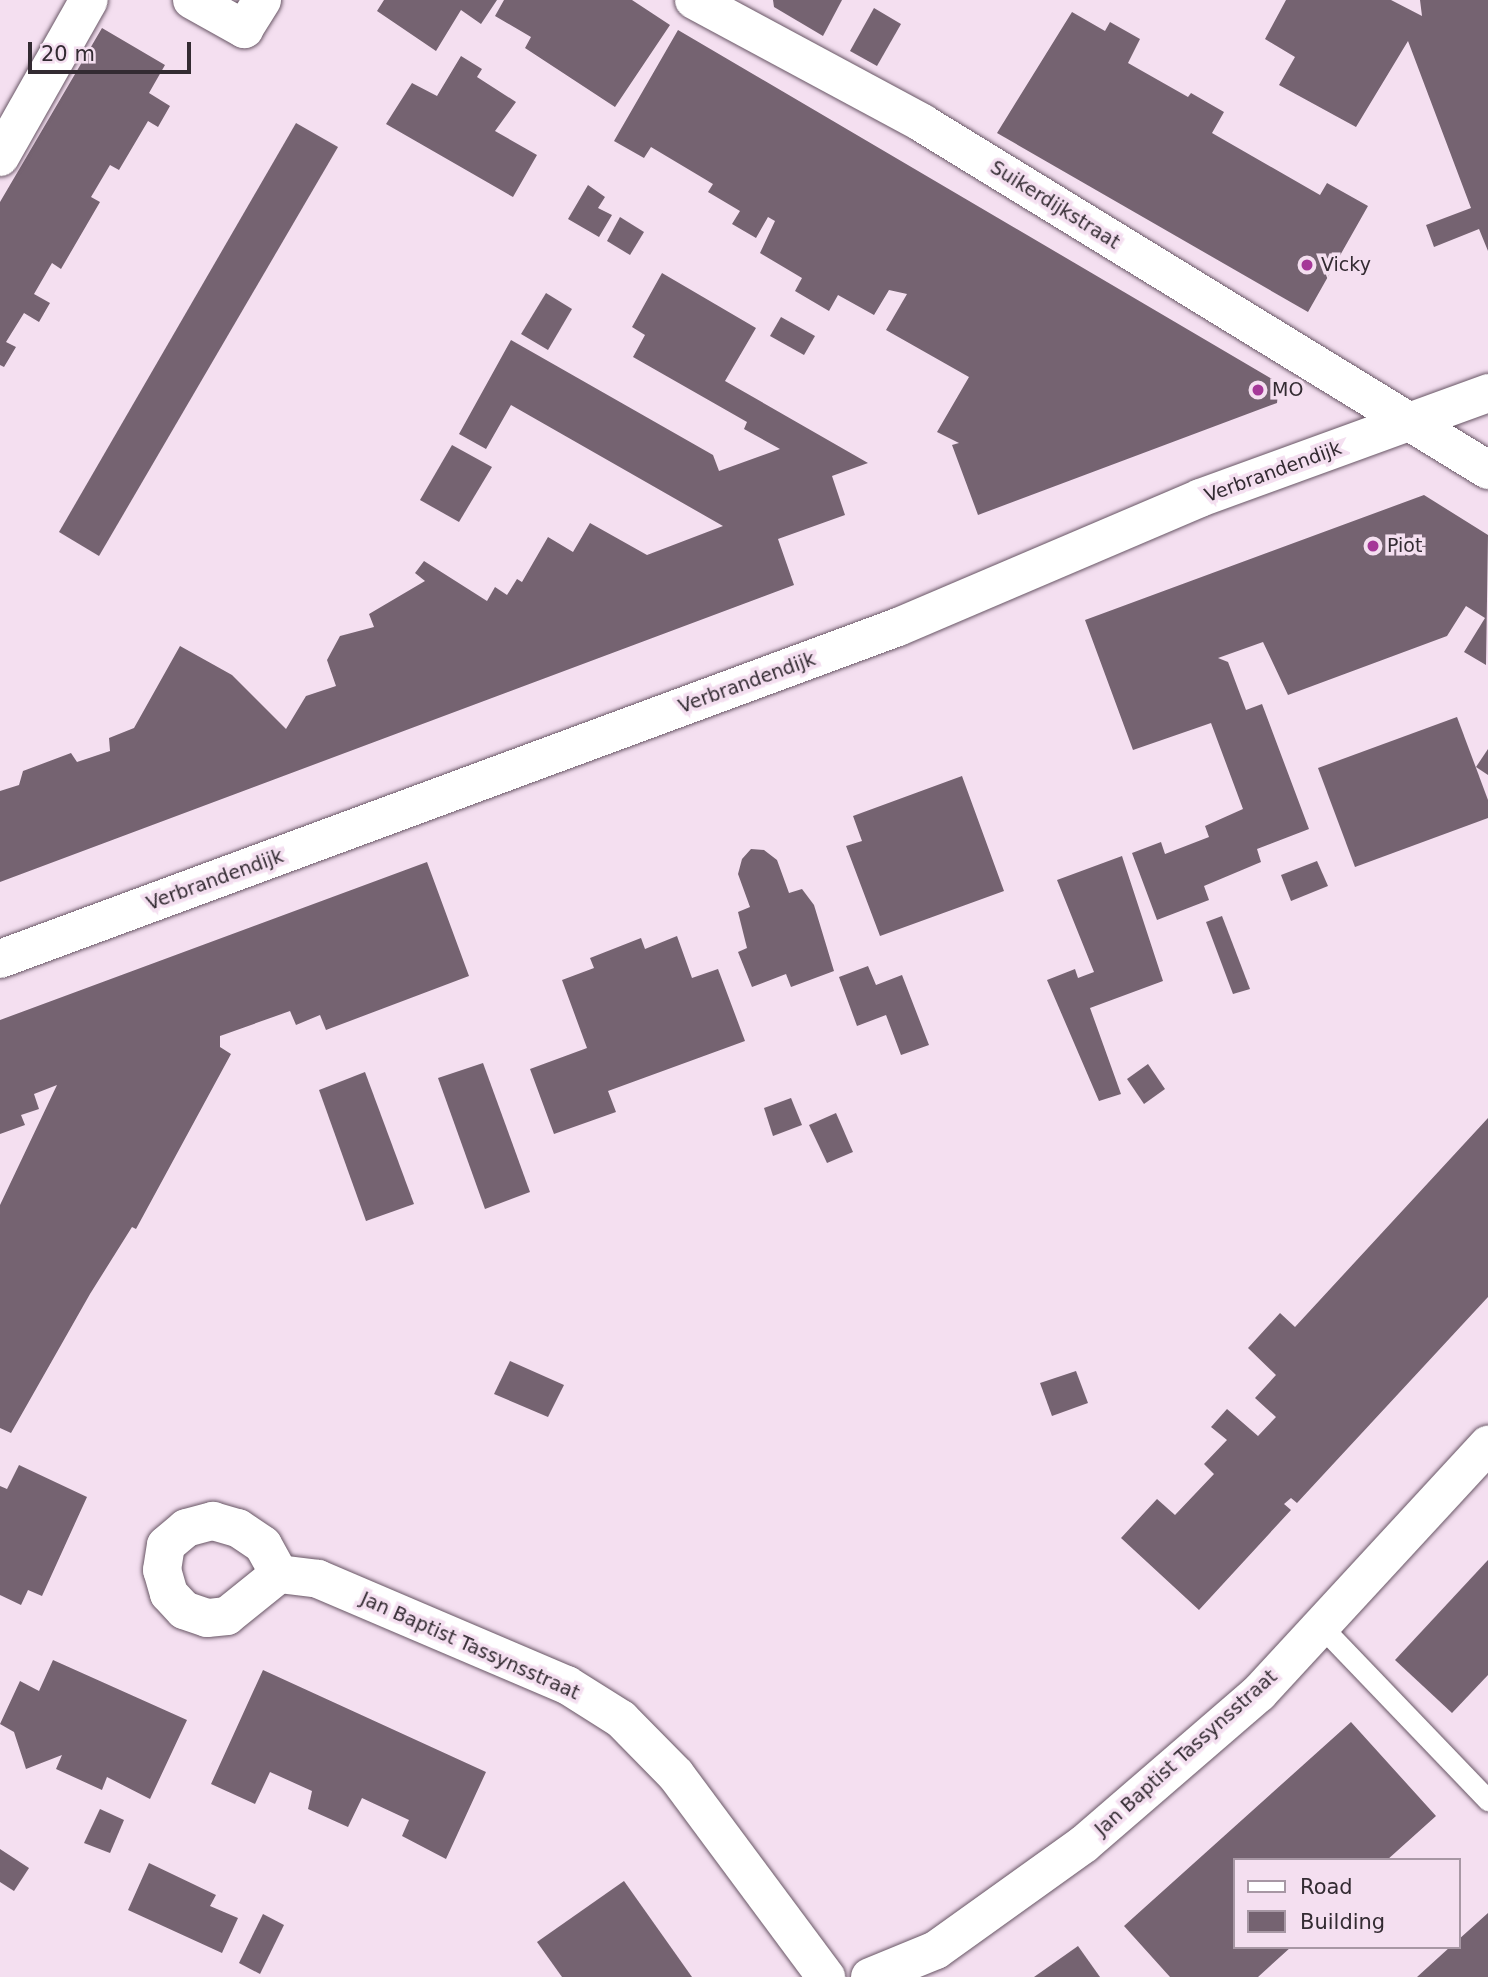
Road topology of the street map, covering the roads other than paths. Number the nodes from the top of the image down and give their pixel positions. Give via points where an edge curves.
1 (89, 0) edge
2 (192, 0) edge
3 (262, 0) edge
4 (694, 0) edge
5 (0, 157) edge
6 (1488, 393) edge
7 (1408, 423) junction
8 (1488, 470) edge
9 (0, 959) edge
10 (1488, 1445) edge
11 (279, 1574) dead end
12 (1320, 1625) junction
13 (1488, 1800) edge
14 (827, 1977) edge
15 (870, 1977) edge

1 - 5 street
2 - 3 street via 244,29
4 - 7 street, Suikerdijkstraat via 922,123
6 - 7 street, Verbrandendijk
7 - 8 street, Suikerdijkstraat
7 - 9 street, Verbrandendijk via 1187,503 898,627
10 - 12 street, Jan Baptist Tassynsstraat
11 - 14 street, Jan Baptist Tassynsstraat via 318,1579 566,1685 621,1718 676,1775
12 - 13 lane
12 - 15 street, Jan Baptist Tassynsstraat via 1259,1693 1084,1844 936,1950

